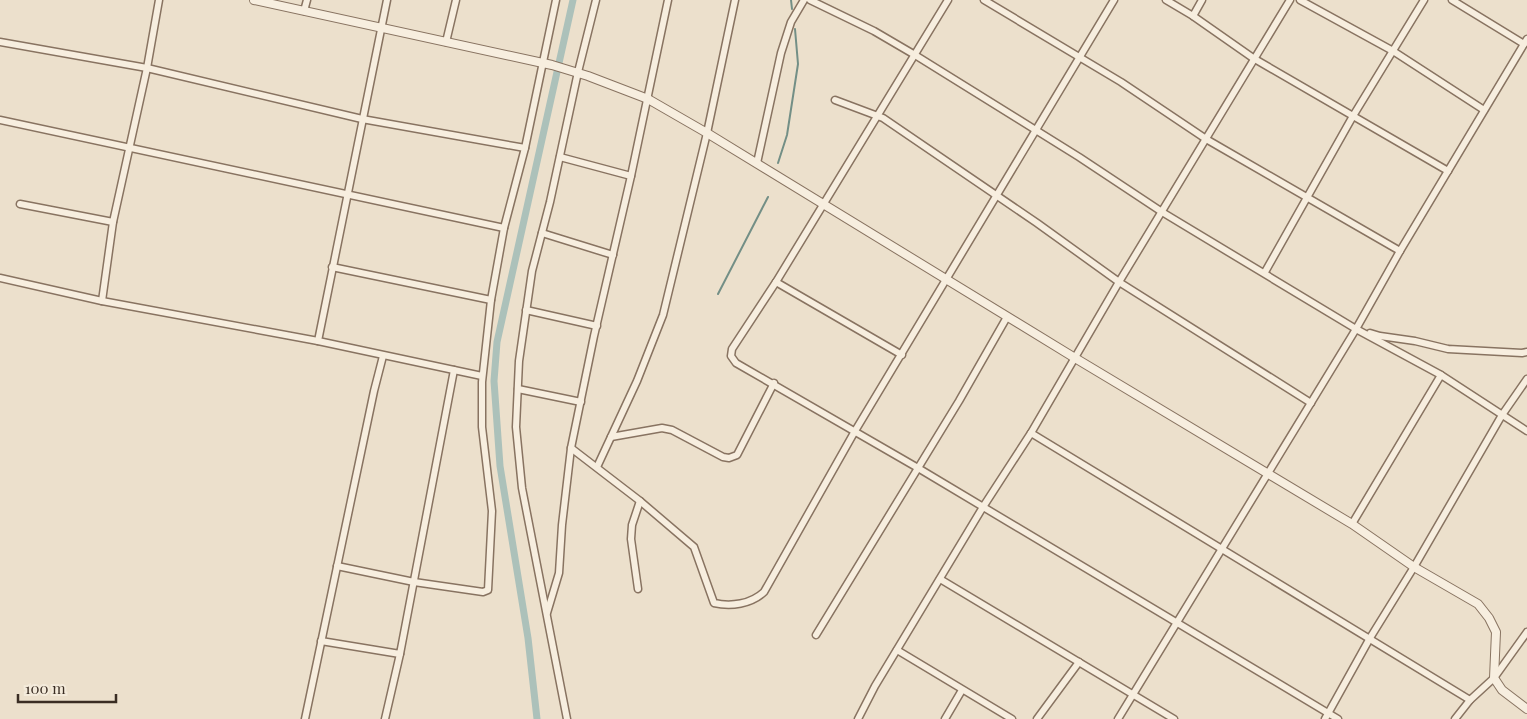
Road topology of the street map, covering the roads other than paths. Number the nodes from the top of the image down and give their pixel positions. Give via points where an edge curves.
1 (159, 0) edge
2 (254, 0) edge
3 (307, 0) edge
4 (387, 0) edge
5 (456, 0) edge
6 (556, 0) edge
7 (596, 0) edge
8 (668, 0) edge
9 (735, 0) edge
10 (804, 0) edge
11 (810, 0) edge
12 (948, 0) edge
13 (984, 0) edge
14 (1114, 0) edge
15 (1166, 0) edge
16 (1202, 0) edge
17 (1290, 0) edge
18 (1300, 0) edge
19 (1424, 0) edge
20 (1452, 0) edge
21 (304, 11) junction
22 (1193, 16) junction
23 (382, 28) junction
24 (0, 42) edge
25 (446, 42) junction
26 (1526, 42) edge
27 (1393, 51) junction
28 (916, 55) junction
29 (1080, 58) junction
30 (1253, 58) junction
31 (548, 64) junction
32 (147, 68) junction
33 (574, 71) junction
34 (648, 99) junction
35 (835, 100) dead end
36 (1484, 110) junction
37 (878, 115) junction
38 (1353, 116) junction
39 (362, 119) junction
40 (0, 120) edge
41 (1036, 130) junction
42 (707, 133) junction
43 (1206, 139) junction
44 (128, 148) junction
45 (525, 148) junction
46 (560, 157) junction
47 (757, 163) junction
48 (1448, 171) junction
49 (631, 176) junction
50 (347, 194) junction
51 (997, 196) junction
52 (1307, 198) junction
53 (824, 203) junction
54 (20, 204) dead end
55 (1162, 212) junction
56 (113, 222) junction
57 (504, 228) junction
58 (542, 233) junction
59 (1400, 251) junction
60 (614, 255) junction
61 (332, 267) junction
62 (1265, 272) junction
63 (0, 278) edge
64 (946, 280) junction
65 (776, 282) junction
66 (1119, 282) junction
67 (491, 300) junction
68 (102, 301) junction
69 (526, 310) junction
70 (1008, 317) junction
71 (596, 326) junction
72 (1356, 329) junction
73 (318, 341) junction
74 (1527, 352) edge
75 (902, 355) junction
76 (383, 356) junction
77 (1075, 358) junction
78 (454, 370) junction
79 (1441, 375) junction
80 (482, 376) junction
81 (1527, 379) edge
82 (774, 383) junction
83 (518, 389) junction
84 (581, 402) junction
85 (1311, 404) junction
86 (1502, 415) junction
87 (855, 431) junction
88 (1527, 431) edge
89 (1031, 433) junction
90 (611, 437) junction
91 (571, 448) junction
92 (596, 466) junction
93 (918, 468) junction
94 (1268, 474) junction
95 (640, 501) junction
96 (983, 507) junction
97 (1352, 524) junction
98 (1222, 548) junction
99 (336, 566) junction
100 (1414, 567) junction
101 (940, 579) junction
102 (414, 582) junction
103 (638, 589) dead end
104 (547, 614) junction
105 (1177, 622) junction
106 (1527, 632) edge
107 (816, 635) dead end
108 (1370, 638) junction
109 (321, 641) junction
110 (897, 650) junction
111 (400, 654) junction
112 (1079, 662) junction
113 (1494, 678) junction
114 (962, 690) junction
115 (1133, 694) junction
116 (1470, 700) junction
117 (1527, 709) edge
118 (1327, 716) edge
119 (305, 719) edge
120 (385, 719) edge
121 (567, 719) edge
122 (858, 719) edge
123 (945, 719) edge
124 (1012, 719) edge
125 (1037, 719) edge
126 (1118, 719) edge
127 (1174, 719) edge
128 (1338, 719) edge
129 (1455, 719) edge

1 - 32 street
2 - 21 street
3 - 21 street
4 - 23 street
5 - 25 street
6 - 31 street
7 - 33 street
8 - 34 street
9 - 42 street
10 - 47 street via 781,53
11 - 28 street
12 - 28 street
13 - 29 street
14 - 29 street
15 - 22 street
16 - 22 street
17 - 30 street
18 - 27 street
19 - 27 street
20 - 26 street
21 - 23 street
22 - 30 street
23 - 25 street
23 - 39 street
24 - 32 street
25 - 31 street
26 - 36 street
27 - 36 street
27 - 38 street
28 - 37 street
28 - 41 street
29 - 41 street
29 - 43 street
30 - 38 street
30 - 43 street
31 - 33 street
31 - 45 street
32 - 39 street
32 - 44 street
33 - 34 street
33 - 46 street
34 - 42 street
34 - 49 street
35 - 37 street
36 - 48 street
37 - 51 street
37 - 53 street
38 - 48 street
38 - 52 street
39 - 45 street
39 - 50 street
40 - 44 street
41 - 51 street
41 - 55 street
42 - 47 street
42 - 90 street via 663,315
43 - 52 street
43 - 55 street
44 - 50 street
44 - 56 street
45 - 57 street
46 - 49 street
46 - 58 street
47 - 53 street
48 - 59 street
49 - 60 street
50 - 57 street
50 - 61 street
51 - 64 street
51 - 66 street
52 - 59 street
52 - 62 street
53 - 64 street
53 - 65 street
54 - 56 street
55 - 62 street
55 - 66 street
56 - 68 street
57 - 67 street
58 - 60 street
58 - 69 street
59 - 72 street
60 - 71 street
61 - 67 street
61 - 73 street
62 - 72 street
63 - 68 street
64 - 70 street
64 - 75 street
65 - 75 street
65 - 82 street via 732,348 731,356 736,363
66 - 77 street
66 - 85 street
67 - 80 street
68 - 73 street
69 - 71 street
69 - 83 street
70 - 77 street
70 - 93 street
71 - 84 street
72 - 74 street via 1448,349
72 - 79 street
72 - 85 street
73 - 76 street
75 - 87 street
76 - 78 street
76 - 99 street
77 - 89 street
77 - 94 street
78 - 80 street
78 - 102 street
79 - 86 street
79 - 97 street
80 - 102 street via 482,427 492,511 488,590 483,592
81 - 86 street
82 - 87 street
82 - 90 street via 737,455 729,458 662,428
83 - 84 street
83 - 104 street via 516,427 522,488
84 - 91 street
85 - 94 street
86 - 88 street
86 - 100 street
87 - 93 street
87 - 95 street via 764,592 749,602 714,603 694,547
89 - 96 street
89 - 98 street
90 - 92 street
91 - 92 street
91 - 104 street via 559,573
92 - 95 street
93 - 96 street
93 - 107 street
94 - 97 street
94 - 98 street
95 - 103 street via 631,539
96 - 101 street
96 - 105 street
97 - 100 street
98 - 105 street
98 - 108 street
99 - 102 street
99 - 109 street
100 - 108 street
100 - 113 street via 1478,604 1489,618 1496,632
101 - 110 street
101 - 112 street
102 - 111 street
104 - 121 street
105 - 115 street
105 - 118 street
106 - 113 street
108 - 116 street
108 - 118 street
109 - 111 street
109 - 119 street
110 - 114 street
110 - 122 street
111 - 120 street
112 - 115 street
112 - 125 street
113 - 116 street
113 - 117 street via 1502,690
114 - 123 street
114 - 124 street
115 - 126 street
115 - 127 street
116 - 129 street
118 - 128 street

